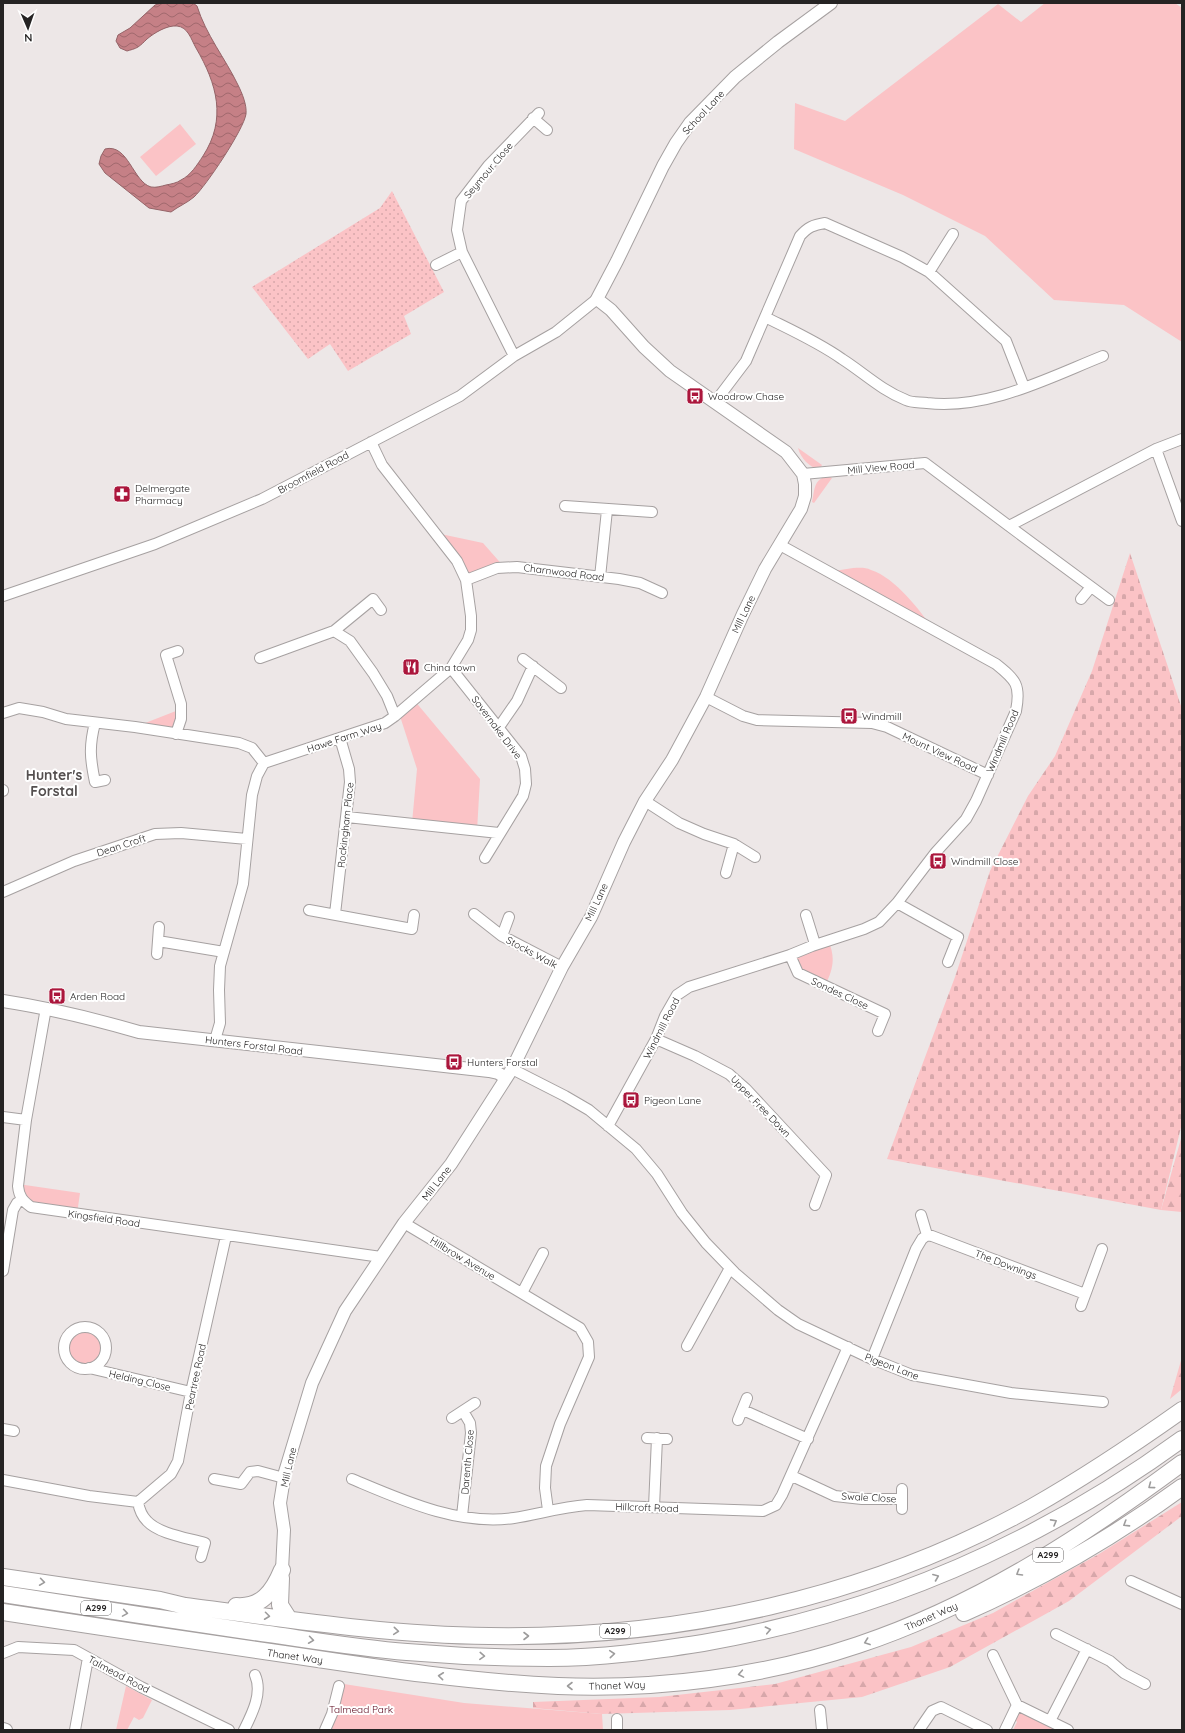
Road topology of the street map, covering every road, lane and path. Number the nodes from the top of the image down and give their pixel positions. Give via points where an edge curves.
1 (831, 3) edge
2 (547, 130) dead end
3 (953, 234) dead end
4 (462, 252) junction
5 (436, 265) dead end
6 (929, 272) junction
7 (597, 299) junction
8 (765, 317) junction
9 (514, 356) junction
10 (1103, 356) dead end
11 (1024, 387) junction
12 (715, 402) junction
13 (1182, 439) edge
14 (371, 442) junction
15 (1156, 449) junction
16 (803, 474) junction
17 (565, 506) dead end
18 (607, 510) junction
19 (652, 512) dead end
20 (1182, 520) edge
21 (1009, 526) junction
22 (780, 545) junction
23 (600, 577) junction
24 (466, 580) junction
25 (1091, 587) junction
26 (662, 593) dead end
27 (3, 596) edge
28 (1081, 599) dead end
29 (1109, 600) dead end
30 (381, 610) dead end
31 (334, 631) junction
32 (178, 651) dead end
33 (260, 658) dead end
34 (523, 659) dead end
35 (533, 666) junction
36 (451, 668) junction
37 (561, 688) dead end
38 (706, 697) junction
39 (3, 713) edge
40 (395, 716) junction
41 (95, 723) junction
42 (499, 727) junction
43 (176, 734) junction
44 (340, 738) junction
45 (264, 763) junction
46 (988, 775) junction
47 (105, 780) dead end
48 (645, 801) junction
49 (347, 817) junction
50 (498, 833) junction
51 (247, 839) junction
52 (734, 844) junction
53 (755, 857) dead end
54 (485, 858) dead end
55 (726, 873) dead end
56 (3, 892) edge
57 (897, 903) junction
58 (309, 910) dead end
59 (335, 914) junction
60 (474, 914) dead end
61 (806, 914) dead end
62 (414, 915) dead end
63 (509, 917) dead end
64 (159, 927) dead end
65 (502, 936) junction
66 (158, 941) junction
67 (816, 944) junction
68 (224, 952) junction
69 (157, 954) dead end
70 (790, 955) junction
71 (948, 962) dead end
72 (562, 967) junction
73 (3, 1001) edge
74 (46, 1008) junction
75 (878, 1031) dead end
76 (656, 1039) junction
77 (215, 1040) junction
78 (509, 1074) junction
79 (3, 1117) edge
80 (26, 1120) junction
81 (608, 1126) junction
82 (22, 1200) junction
83 (815, 1205) dead end
84 (921, 1215) dead end
85 (404, 1223) junction
86 (927, 1235) junction
87 (226, 1236) junction
88 (1102, 1249) dead end
89 (543, 1253) dead end
90 (381, 1257) junction
91 (730, 1268) junction
92 (3, 1271) edge
93 (522, 1293) junction
94 (1085, 1294) junction
95 (1081, 1306) dead end
96 (687, 1346) dead end
97 (848, 1348) junction
98 (872, 1359) junction
99 (89, 1368) junction
100 (191, 1392) junction
101 (747, 1398) dead end
102 (475, 1402) dead end
103 (1103, 1402) dead end
104 (743, 1410) junction
105 (1182, 1410) edge
106 (463, 1411) junction
107 (452, 1418) dead end
108 (738, 1420) dead end
109 (3, 1429) edge
110 (14, 1431) dead end
111 (657, 1438) dead end
112 (808, 1439) junction
113 (1182, 1439) edge
114 (1182, 1463) edge
115 (792, 1476) junction
116 (214, 1478) dead end
117 (284, 1478) junction
118 (352, 1479) dead end
119 (3, 1480) edge
120 (1182, 1487) edge
121 (902, 1499) dead end
122 (138, 1502) junction
123 (654, 1507) junction
124 (548, 1510) junction
125 (462, 1516) junction
126 (201, 1557) dead end
127 (282, 1570) junction
128 (3, 1577) edge
129 (1131, 1581) dead end
130 (3, 1594) edge
131 (160, 1600) junction
132 (1182, 1604) edge
133 (3, 1612) edge
134 (289, 1618) junction
135 (3, 1623) edge
136 (904, 1628) junction
137 (133, 1632) junction
138 (1056, 1634) dead end
139 (1087, 1649) junction
140 (3, 1653) edge
141 (993, 1655) dead end
142 (88, 1658) junction
143 (255, 1675) dead end
144 (1145, 1684) dead end
145 (338, 1686) dead end
146 (1017, 1705) junction
147 (820, 1710) dead end
148 (617, 1719) dead end
149 (1050, 1721) junction
150 (75, 1730) edge
151 (229, 1730) edge
152 (244, 1730) edge
153 (325, 1730) edge
154 (617, 1730) edge
155 (822, 1730) edge
156 (919, 1730) edge
157 (987, 1730) edge
158 (1005, 1730) edge
159 (1068, 1730) edge

1 - 7 street, School Lane via 735,77 690,123 663,166
2 - 4 street, Seymour Close via 536,115 488,166 461,201 457,230
3 - 6 street
4 - 5 street
4 - 9 street, Seymour Close
6 - 8 street via 902,257 825,223 813,225 800,236
6 - 11 street via 1006,341
7 - 9 street, Broomfield Road via 556,332
7 - 12 street via 670,371
8 - 11 street via 815,342 880,387 907,401 935,404 975,402
8 - 12 street via 746,361
9 - 14 street, Broomfield Road via 460,396
10 - 11 street
12 - 16 street via 786,452
13 - 15 street
14 - 24 street, Hawe Farm Way via 382,465 457,561
14 - 27 street, Broomfield Road via 262,499 199,526 155,544
15 - 20 street
15 - 21 street
16 - 21 street, Mill View Road via 925,463
16 - 22 street, Mill Lane via 805,496 801,509
17 - 18 street
18 - 19 street
18 - 23 street
21 - 25 street, Mill View Road
22 - 38 street, Mill Lane via 743,614
22 - 46 street, Windmill Road via 996,664 1012,677 1018,687 1016,712
23 - 24 street, Charnwood Road via 517,567 497,568
23 - 26 street, Charnwood Road via 640,583
24 - 36 street, Hawe Farm Way via 471,630 468,640
25 - 28 street
25 - 29 street, Mill View Road
30 - 31 street via 374,599
31 - 33 street
31 - 40 street via 350,641 373,673
32 - 43 street via 166,655 181,704 181,718
34 - 35 street
35 - 37 street
35 - 42 street via 517,701
36 - 40 street, Hawe Farm Way
36 - 42 street, Savernake Drive
38 - 46 street, Mount View Road via 743,716 757,720 872,723 886,727
38 - 48 street, Mill Lane via 672,760
39 - 41 street via 19,708
40 - 44 street, Hawe Farm Way via 385,723
41 - 43 street
41 - 47 street via 90,740 94,782
42 - 50 street, Savernake Drive via 521,756 526,784 523,796
43 - 45 street via 239,743 252,748
44 - 45 street, Hawe Farm Way
44 - 49 street, Rockingham Place via 349,769
45 - 51 street via 252,795
46 - 57 street, Windmill Road via 966,819 936,852
48 - 52 street via 679,823
48 - 72 street, Mill Lane via 591,917
49 - 50 street
49 - 59 street, Rockingham Place
50 - 54 street, Savernake Drive
51 - 56 street, Dean Croft via 181,833 155,834 74,861
51 - 68 street via 243,884
52 - 53 street
52 - 55 street
57 - 67 street, Windmill Road via 879,922
57 - 71 street via 958,937
58 - 59 street
59 - 62 street via 412,929
60 - 65 street, Stocks Walk
61 - 67 street
63 - 65 street, Stocks Walk
64 - 66 street
65 - 72 street, Stocks Walk
66 - 68 street
66 - 69 street
67 - 70 street, Windmill Road
68 - 77 street via 220,966 220,1023
70 - 75 street, Sondes Close via 798,973 885,1014
70 - 76 street, Windmill Road via 689,987 677,995
72 - 78 street, Mill Lane
73 - 74 street, Hunters Forstal Road
74 - 77 street, Hunters Forstal Road via 139,1032
74 - 80 street
76 - 81 street, Windmill Road
76 - 83 street, Upper Free Down via 729,1074 746,1089 826,1175
77 - 78 street, Hunters Forstal Road
78 - 81 street, Pigeon Lane via 565,1096 589,1110
78 - 85 street, Mill Lane via 451,1164
79 - 80 street
80 - 82 street via 18,1186 18,1194
81 - 91 street, Pigeon Lane via 636,1150 657,1174 682,1213
82 - 87 street, Kingsfield Road via 32,1207
82 - 92 street via 13,1210
84 - 86 street
85 - 90 street, Mill Lane
85 - 93 street, Hillbrow Avenue
86 - 94 street, The Downings
86 - 98 street via 916,1249
87 - 90 street, Kingsfield Road
87 - 100 street, Peartree Road
88 - 94 street
89 - 93 street
90 - 117 street, Mill Lane via 346,1311 312,1383
91 - 96 street
91 - 97 street, Pigeon Lane via 798,1324
93 - 124 street, Hillbrow Avenue via 580,1328 588,1342 589,1357 560,1424 546,1466
94 - 95 street
97 - 98 street, Pigeon Lane
97 - 112 street, Hillcroft Road
98 - 103 street, Pigeon Lane via 912,1375 936,1380 1037,1396
99 - 99 street, Helding Close via 82,1368 70,1362 64,1349 68,1336 79,1328 92,1328 105,1343 100,1362
99 - 100 street, Helding Close
100 - 122 street, Peartree Road via 178,1461 171,1474
101 - 104 street
102 - 106 street
104 - 108 street
104 - 112 street
134 -> 105 highway, A299 via 432,1633 487,1636 568,1635 677,1624 773,1606 894,1569 1005,1521 1059,1490
106 - 107 street
106 - 125 street, Darenth Close via 470,1423 471,1433
109 - 110 street
111 - 123 street
112 - 115 street, Hillcroft Road
130 -> 113 highway, Thanet Way / A299 via 406,1652 552,1658 661,1650 772,1630 900,1592 986,1556 1060,1519 1130,1476
114 -> 136 highway, Thanet Way / A299 via 1095,1525 1025,1569 952,1608
115 - 121 street, Swale Close via 834,1496
115 - 123 street, Hillcroft Road via 776,1505 763,1511
116 - 117 street via 241,1484 250,1472 258,1471
117 - 127 street, Mill Lane via 280,1503 284,1530
118 - 125 street, Hillcroft Road via 420,1507
119 - 122 street
120 -> 136 highway, A299 via 1127,1525 1029,1582 929,1628
122 - 126 street via 143,1516 155,1528 205,1543
123 - 124 street, Hillcroft Road via 586,1506
124 - 125 street, Hillcroft Road via 514,1518 484,1520
127 - 131 highway via 270,1593 251,1605
127 - 134 highway via 280,1605
128 -> 131 highway, A299
129 - 132 street
131 -> 134 highway, A299 via 185,1606
133 - 137 highway, Thanet Way / A299
135 - 137 highway via 90,1634
136 -> 137 highway, Thanet Way / A299 via 828,1654 742,1674 686,1682 614,1686 518,1684 426,1675
138 - 139 street
139 - 144 street
139 - 149 street
140 - 142 street, Talmead Road via 18,1647 37,1647 74,1650
141 - 146 street
142 - 150 street
142 - 151 street, Talmead Road
143 - 152 street via 258,1685 257,1696
145 - 153 street via 332,1714
146 - 149 street
146 - 158 street
147 - 155 street
148 - 154 street
149 - 159 street
156 - 157 street via 932,1711 941,1707

